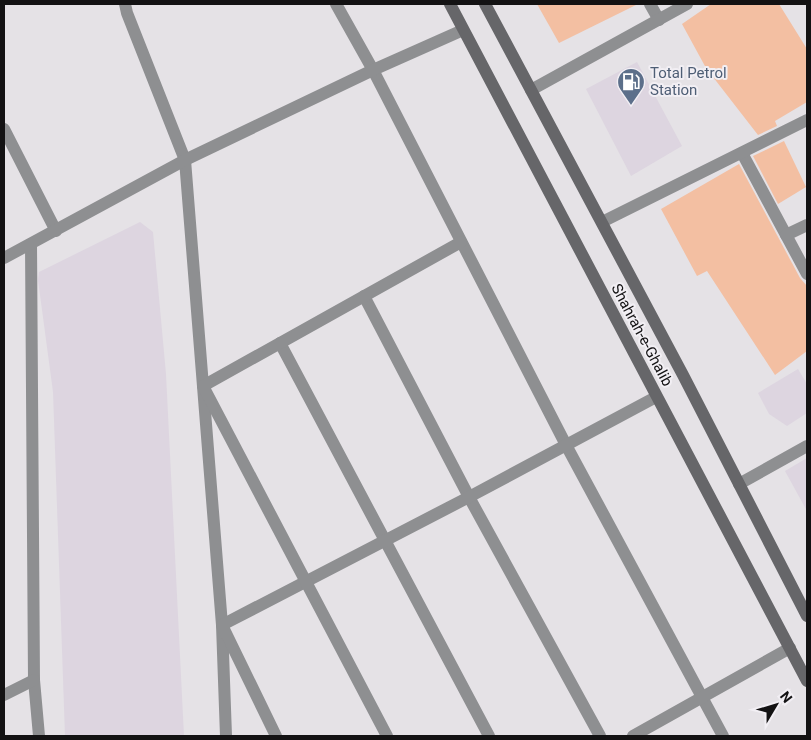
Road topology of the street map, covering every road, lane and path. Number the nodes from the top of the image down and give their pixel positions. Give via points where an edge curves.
1 (124, 4) edge
2 (336, 4) edge
3 (450, 4) edge
4 (486, 4) edge
5 (650, 4) edge
6 (687, 4) edge
7 (659, 20) junction
8 (464, 30) junction
9 (373, 70) junction
10 (531, 90) junction
11 (807, 120) edge
12 (4, 129) edge
13 (742, 152) junction
14 (185, 160) junction
15 (602, 222) junction
16 (807, 225) edge
17 (56, 231) junction
18 (786, 235) junction
19 (461, 242) junction
20 (30, 244) junction
21 (4, 258) edge
22 (807, 274) edge
23 (364, 296) junction
24 (280, 343) junction
25 (203, 386) junction
26 (656, 396) junction
27 (566, 445) junction
28 (807, 446) edge
29 (739, 484) junction
30 (469, 497) junction
31 (385, 540) junction
32 (305, 581) junction
33 (807, 616) edge
34 (222, 625) junction
35 (790, 648) junction
36 (34, 680) junction
37 (807, 681) edge
38 (4, 695) edge
39 (702, 699) junction
40 (39, 736) edge
41 (226, 736) edge
42 (276, 736) edge
43 (387, 736) edge
44 (489, 736) edge
45 (600, 736) edge
46 (633, 736) edge
47 (723, 736) edge

1 - 14 street
2 - 9 street
3 - 8 main road, Shahrah-e-Ghalib
4 - 10 main road, Shahrah-e-Ghalib
5 - 7 street
6 - 7 street
7 - 10 street
8 - 9 street
8 - 26 main road, Shahrah-e-Ghalib
9 - 14 street
9 - 19 street
10 - 15 main road, Shahrah-e-Ghalib
11 - 13 street
12 - 17 street
13 - 15 street
13 - 18 street
14 - 17 street
14 - 25 street
15 - 29 main road, Shahrah-e-Ghalib
16 - 18 street
17 - 20 street
18 - 22 street
19 - 23 street
19 - 27 street
20 - 21 street
20 - 36 street
23 - 24 street
23 - 30 street
24 - 25 street
24 - 31 street
25 - 32 street
25 - 34 street
26 - 27 street
26 - 35 main road, Shahrah-e-Ghalib
27 - 30 street
27 - 39 street
28 - 29 street
29 - 33 main road, Shahrah-e-Ghalib
30 - 31 street
30 - 45 street
31 - 32 street
31 - 44 street
32 - 34 street
32 - 43 street
34 - 41 street
34 - 42 street
35 - 37 main road, Shahrah-e-Ghalib
35 - 39 street
36 - 38 street
36 - 40 street
39 - 46 street
39 - 47 street

